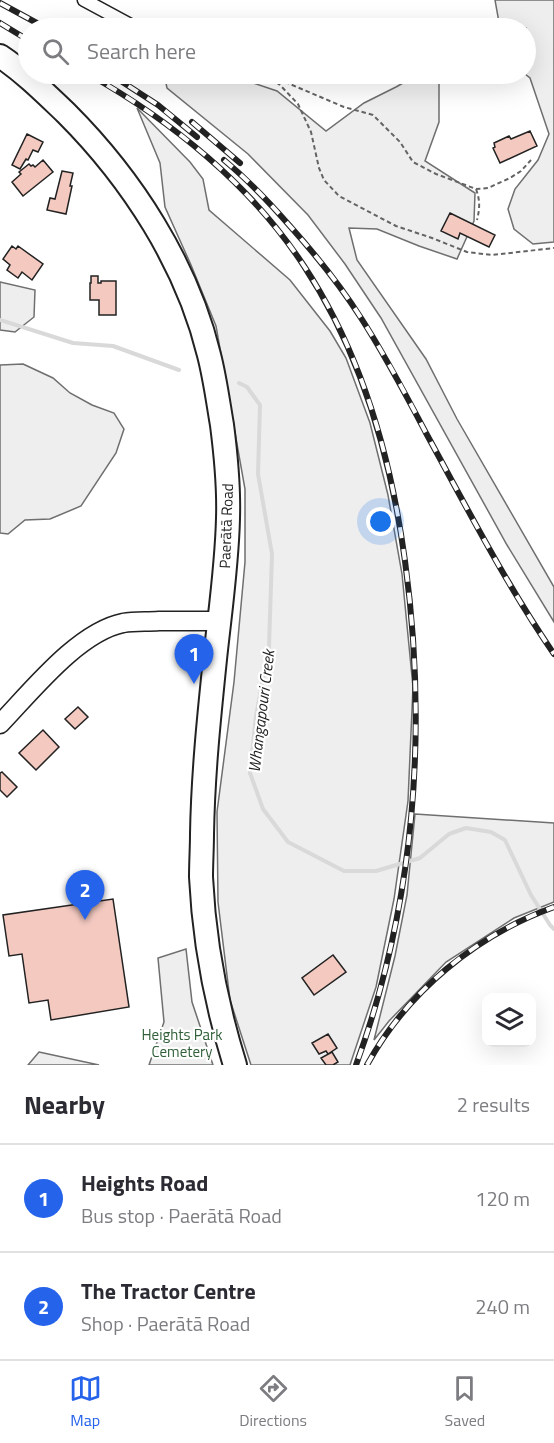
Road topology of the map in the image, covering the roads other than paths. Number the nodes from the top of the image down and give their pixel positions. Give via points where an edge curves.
1 (84, 0) edge
2 (117, 18) edge
3 (0, 56) edge
4 (18, 71) edge
5 (34, 84) edge
6 (219, 621) junction
7 (0, 723) edge
8 (235, 1065) edge

1 - 2 street
3 - 4 highway, Paerātā Road
5 - 6 highway, Paerātā Road via 80,127 131,190 153,223 195,309 218,396 228,480
6 - 7 street via 137,622 106,629 57,665
6 - 8 highway, Paerātā Road via 206,743 201,876 213,977

